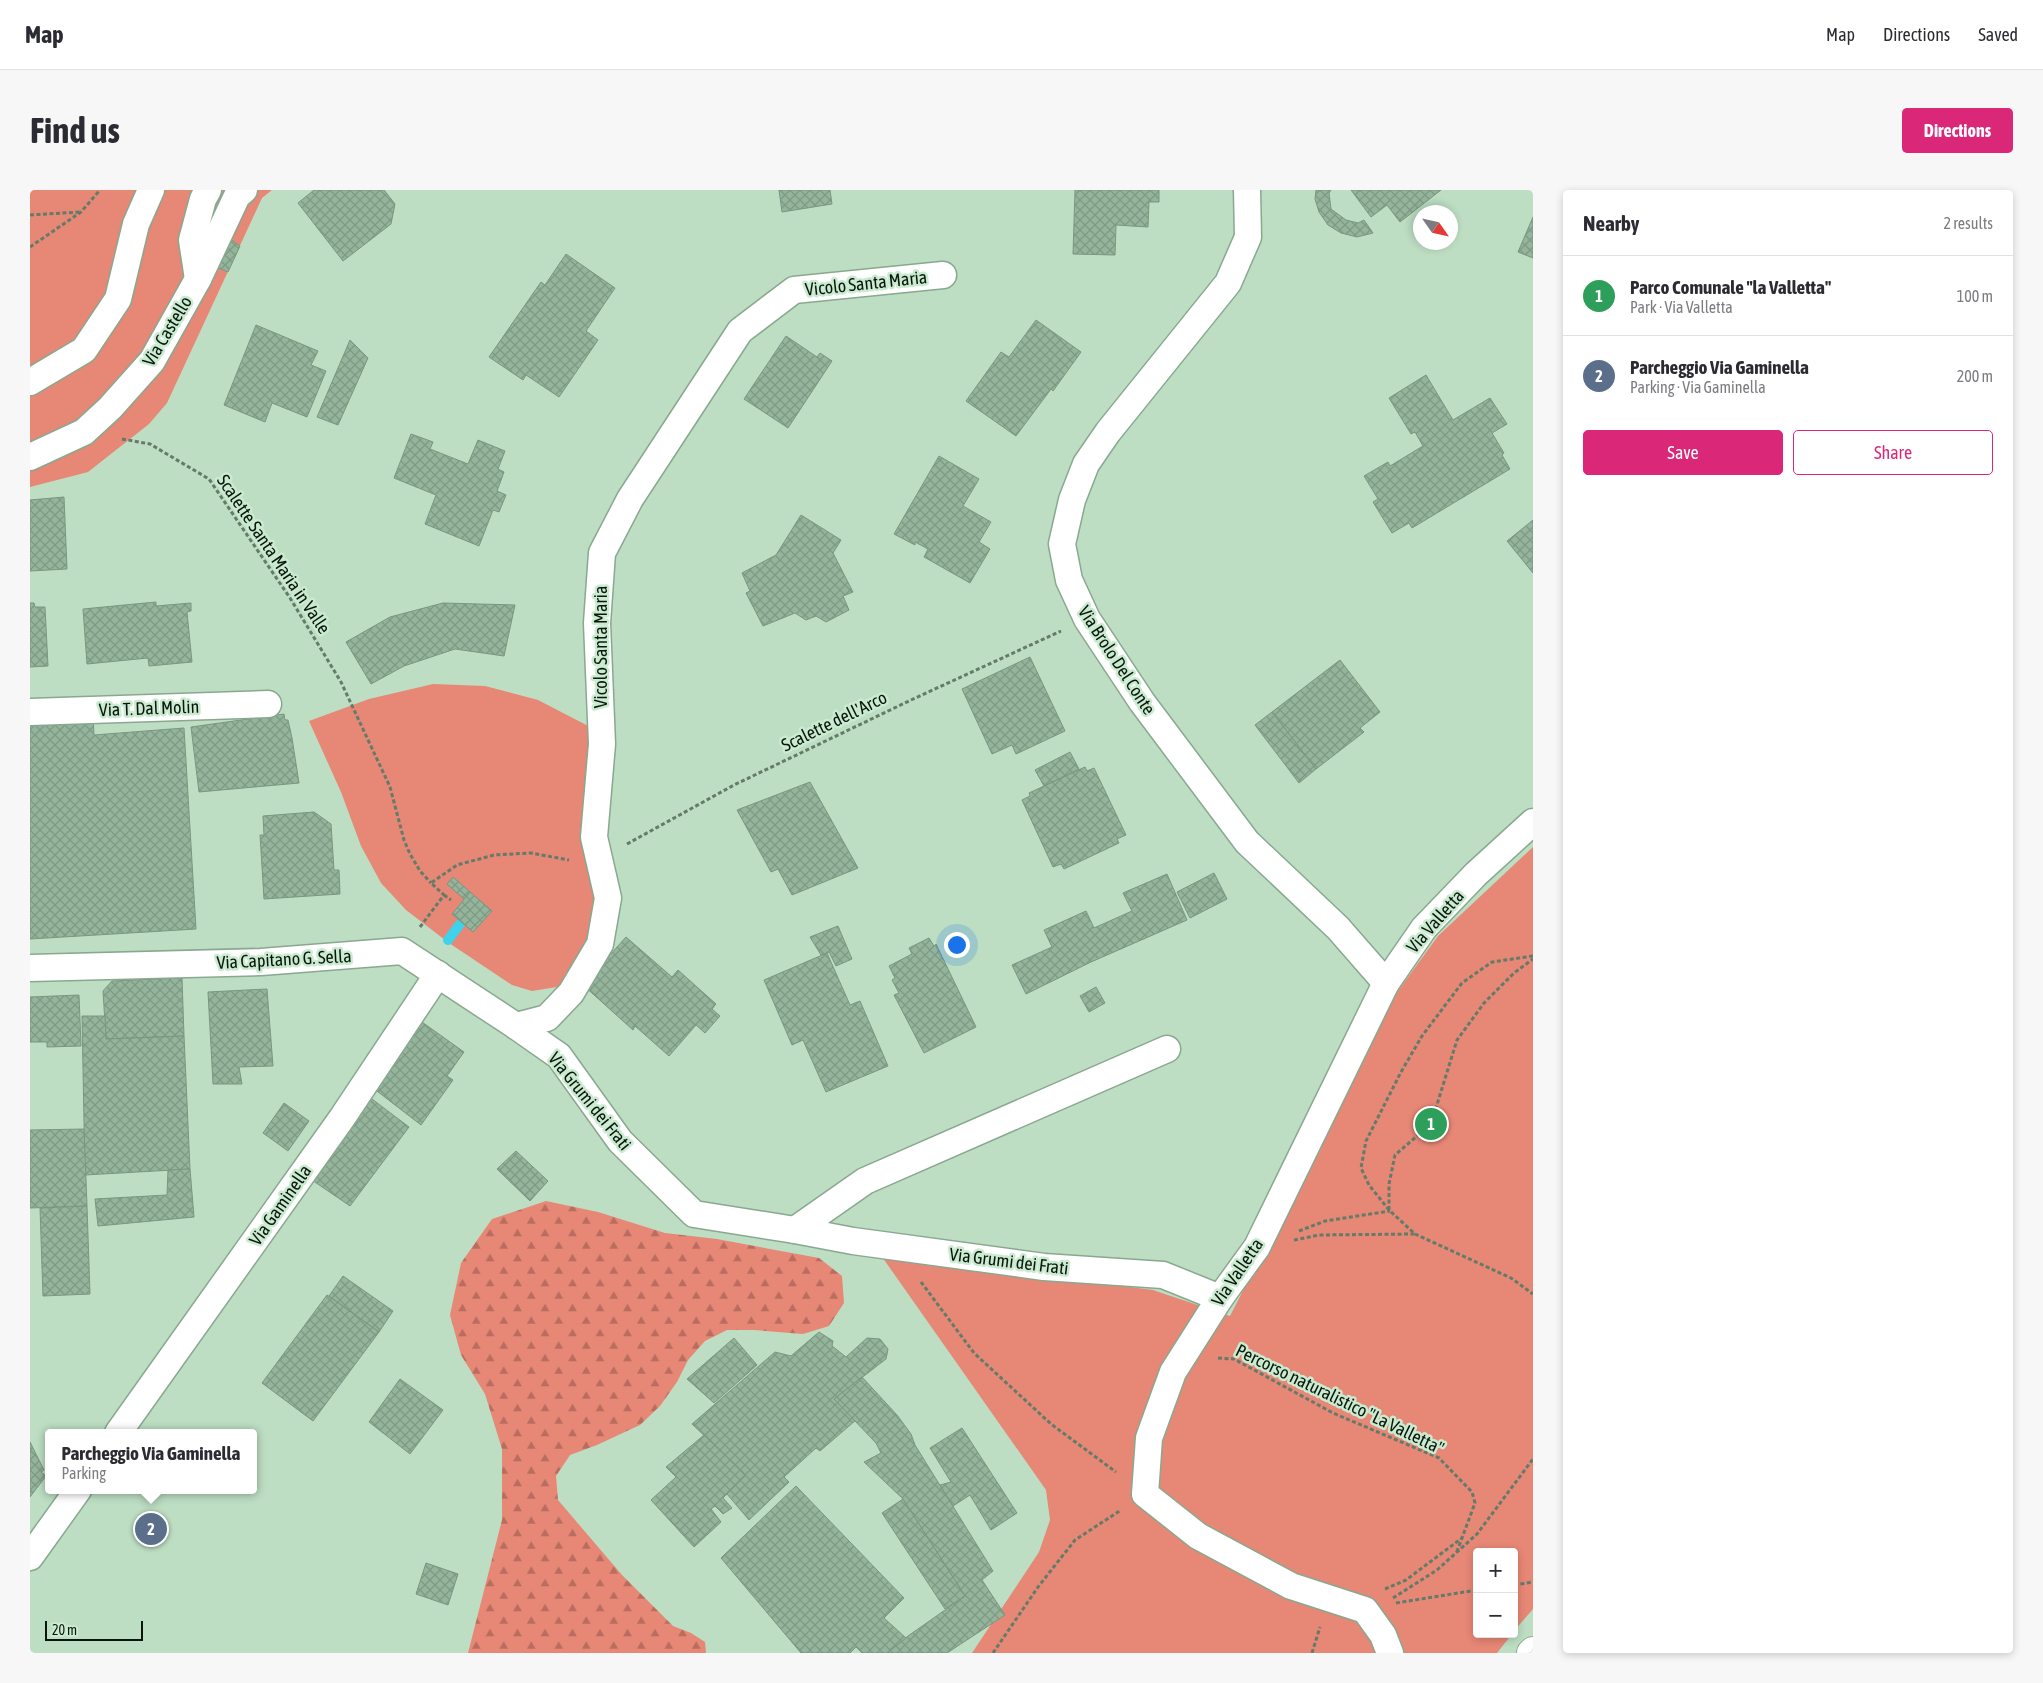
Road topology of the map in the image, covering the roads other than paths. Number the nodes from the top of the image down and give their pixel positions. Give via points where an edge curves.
1 (151, 190) edge
2 (208, 190) edge
3 (244, 190) edge
4 (1247, 190) edge
5 (943, 275) dead end
6 (198, 279) junction
7 (30, 382) edge
8 (30, 457) edge
9 (268, 704) dead end
10 (30, 712) edge
11 (1533, 822) edge
12 (30, 968) edge
13 (438, 974) junction
14 (1386, 983) junction
15 (516, 1026) junction
16 (1167, 1048) dead end
17 (796, 1230) junction
18 (1220, 1298) junction
19 (121, 1429) edge
20 (75, 1494) edge
21 (30, 1558) edge
22 (1390, 1653) edge

1 - 7 street via 136,224 118,299 84,350
2 - 6 street via 192,240
3 - 6 street, Via Castello via 237,196
4 - 14 street, Via Brolo Del Conte via 1248,238 1228,283 1086,464 1072,500 1062,544 1069,580 1086,619 1142,702 1247,842 1338,928
5 - 15 street, Vicolo Santa Maria via 794,290 740,331 630,499 602,553 597,623 602,744 594,838 608,898 600,944 571,993 547,1018
6 - 8 street, Via Castello via 152,361 110,408 84,432
9 - 10 street, Via T. Dal Molin
11 - 14 street, Via Valletta via 1424,928
12 - 13 street, Via Capitano G. Sella via 261,962 402,951
13 - 15 street, Via Capitano G. Sella
13 - 19 street, Via Gaminella via 342,1118
14 - 18 street, Via Valletta via 1257,1247
15 - 17 street, Via Grumi dei Frati via 559,1056 620,1141 694,1214
16 - 17 street via 865,1181
17 - 18 street, Via Grumi dei Frati via 1044,1267 1163,1275
18 - 22 street, Via Valletta via 1173,1372 1149,1438 1145,1494 1198,1536 1291,1586 1374,1603
20 - 21 street

